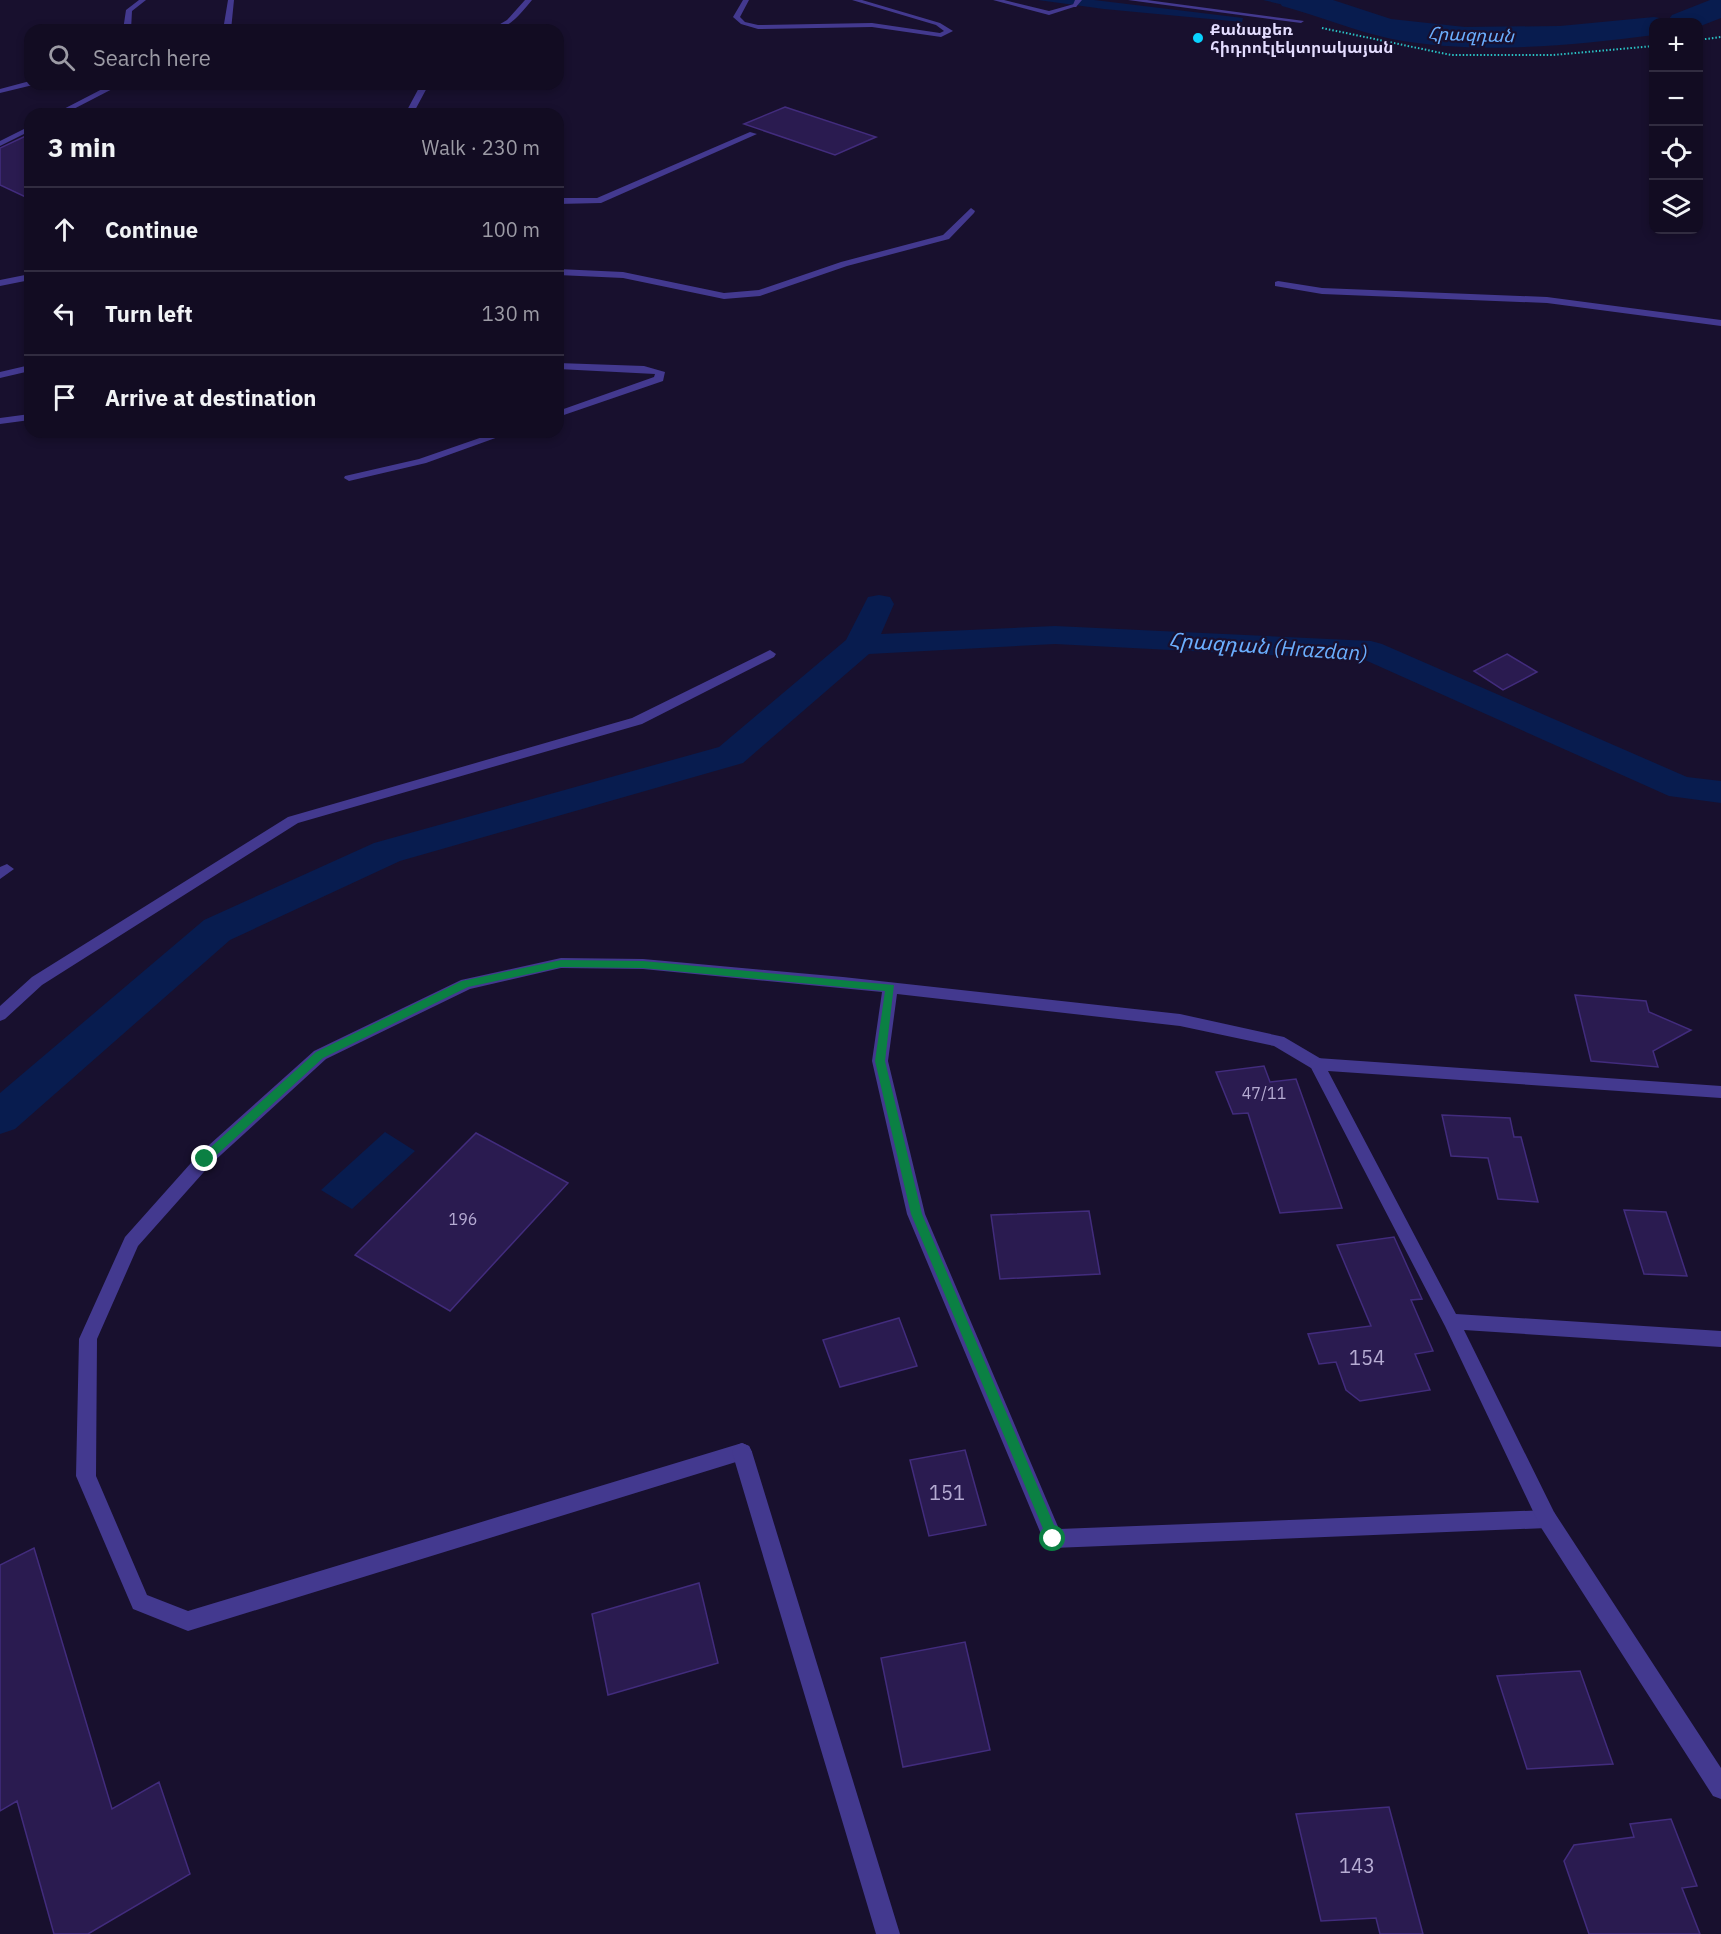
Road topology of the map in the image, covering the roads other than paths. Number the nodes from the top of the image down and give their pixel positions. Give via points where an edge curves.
1 (143, 0) edge
2 (231, 0) edge
3 (529, 0) edge
4 (746, 0) edge
5 (855, 0) edge
6 (996, 0) edge
7 (1131, 0) edge
8 (1077, 3) edge
9 (1301, 21) road end
10 (128, 24) edge
11 (228, 24) edge
12 (503, 24) edge
13 (24, 85) edge
14 (106, 90) edge
15 (422, 90) edge
16 (0, 91) edge
17 (70, 108) edge
18 (412, 108) edge
19 (24, 131) edge
20 (753, 134) dead end
21 (0, 144) edge
22 (564, 201) edge
23 (971, 211) dead end
24 (564, 272) edge
25 (24, 278) edge
26 (0, 283) edge
27 (1278, 284) dead end
28 (1721, 323) edge
29 (564, 366) edge
30 (24, 369) edge
31 (0, 375) edge
32 (564, 412) edge
33 (24, 418) edge
34 (0, 421) edge
35 (489, 438) edge
36 (349, 478) dead end
37 (770, 654) dead end
38 (890, 988) junction
39 (0, 1015) edge
40 (1317, 1064) junction
41 (1721, 1092) edge
42 (1451, 1321) junction
43 (1721, 1339) edge
44 (1547, 1519) junction
45 (1721, 1788) edge
46 (888, 1934) edge

1 - 10 street via 129,10
2 - 11 street
3 - 12 street
4 - 5 street via 736,17 758,27 872,25 941,35 949,31 938,24
6 - 8 street via 1049,13
7 - 9 street
13 - 16 street
14 - 17 street
15 - 18 street
19 - 21 street
20 - 22 street via 598,201
23 - 24 street via 946,237 843,264 760,294 724,296 623,275
25 - 26 street
27 - 28 street via 1322,291 1547,300
29 - 32 street via 660,372 659,379
30 - 31 street
33 - 34 street
35 - 36 street via 422,461
37 - 39 street via 638,721 292,820 37,981
38 - 40 street via 1180,1020 1278,1041
38 - 44 street via 880,1061 916,1214 1053,1539
38 - 46 street via 643,964 561,963 466,984 320,1055 205,1159 131,1242 88,1339 86,1476 140,1602 188,1621 742,1452
40 - 41 street
40 - 42 street
42 - 43 street
42 - 44 street
44 - 45 street

